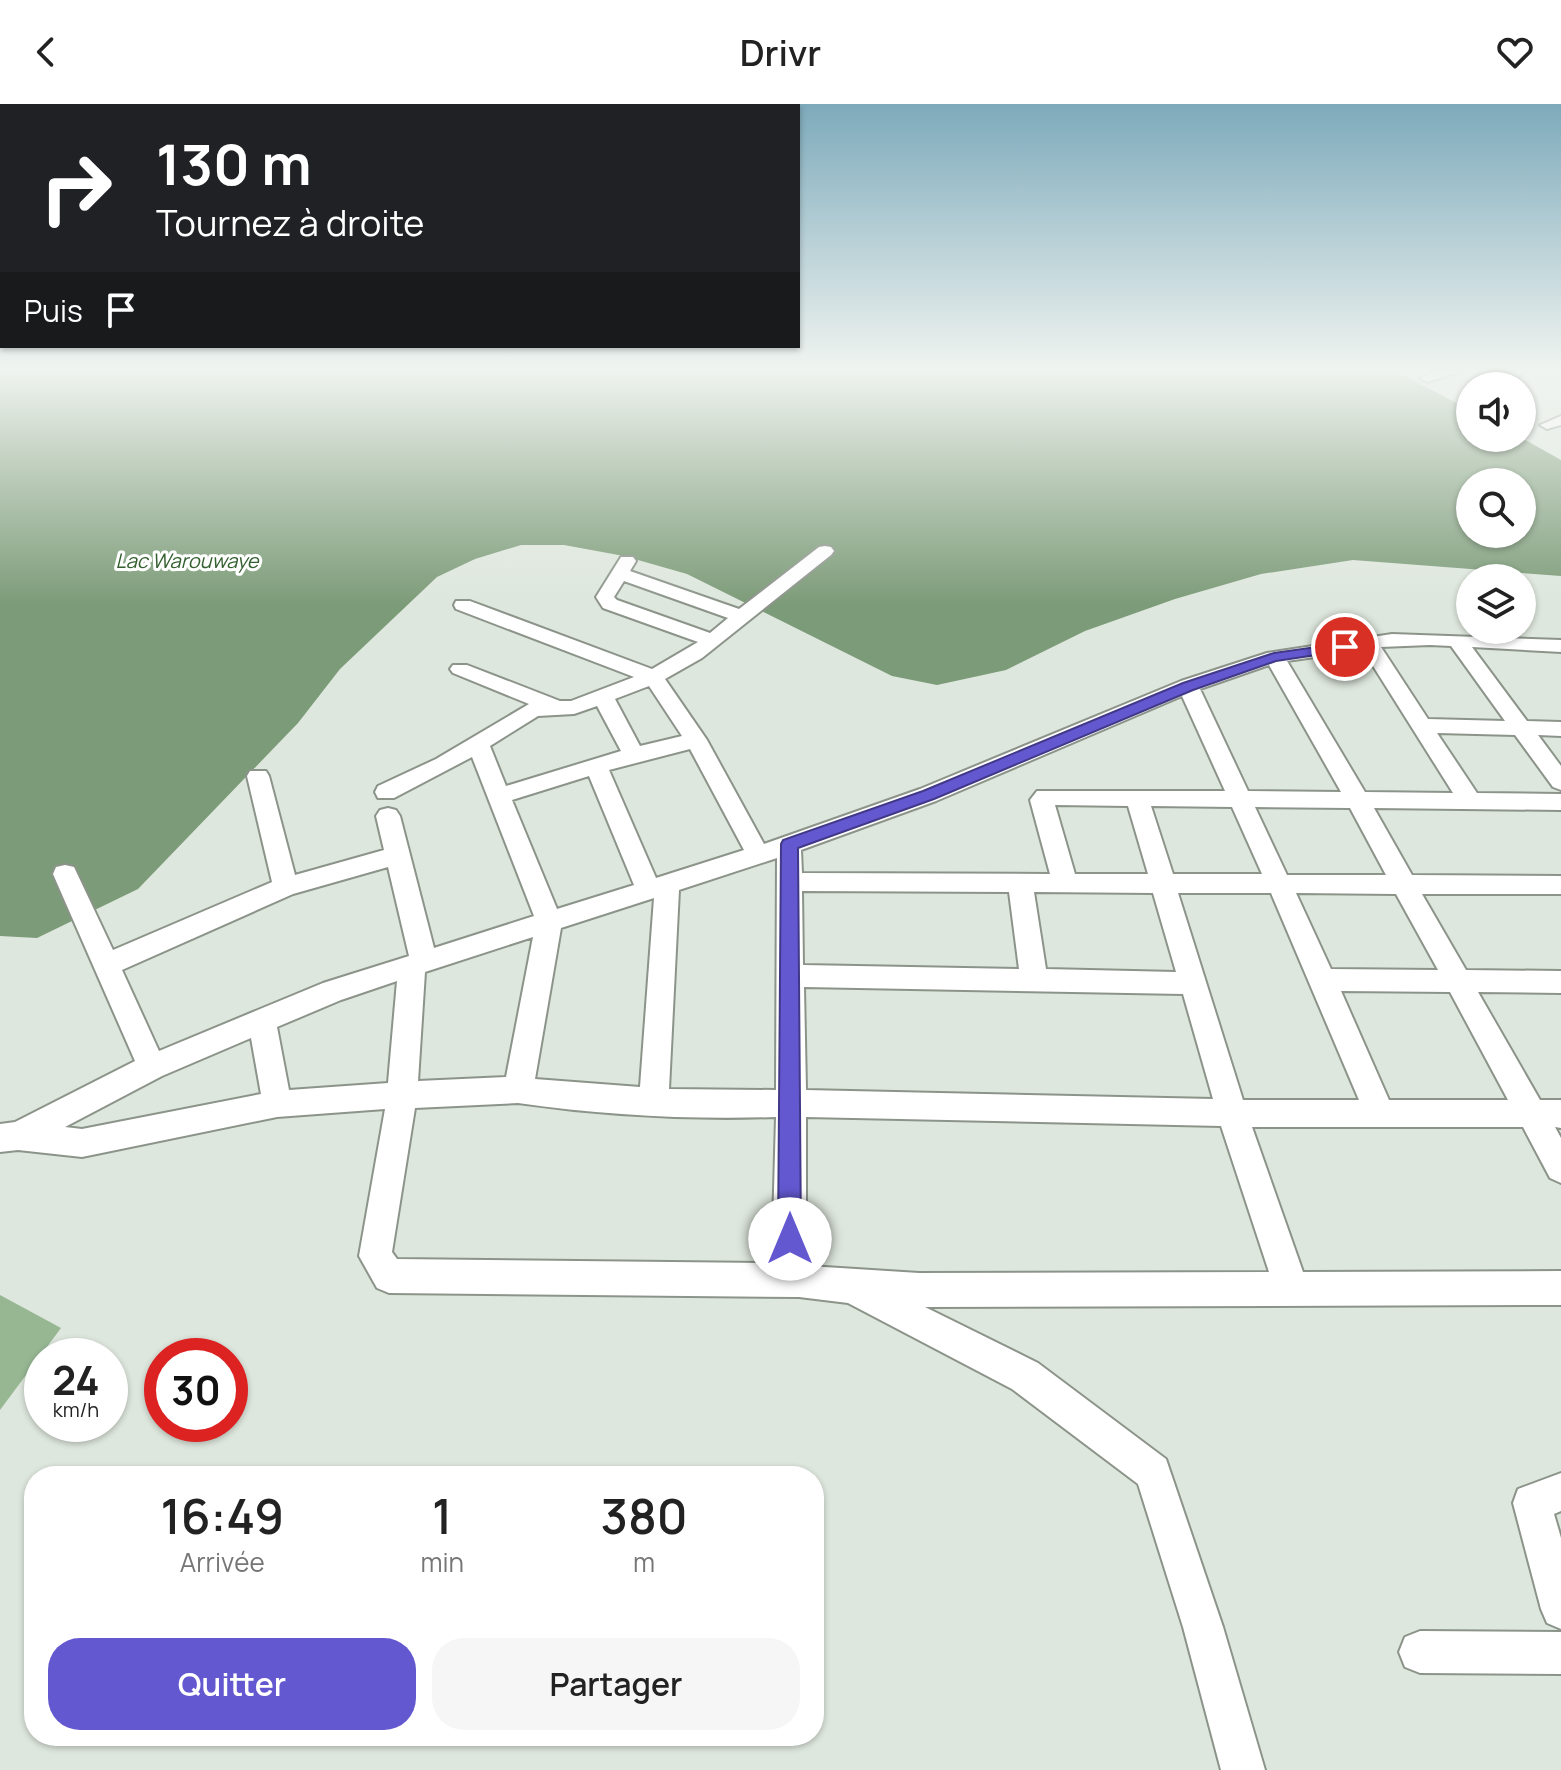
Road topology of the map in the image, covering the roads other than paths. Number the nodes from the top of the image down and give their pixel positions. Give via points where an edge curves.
1 (825, 551) dead end
2 (463, 605) dead end
3 (740, 616) junction
4 (712, 640) junction
5 (1456, 641) edge
6 (1369, 644) junction
7 (1459, 644) edge
8 (1519, 644) edge
9 (1561, 646) edge
10 (1274, 657) junction
11 (460, 669) dead end
12 (653, 677) junction
13 (1188, 686) junction
14 (604, 698) junction
15 (559, 709) junction
16 (1421, 726) junction
17 (1522, 729) junction
18 (1561, 729) edge
19 (696, 740) junction
20 (478, 743) junction
21 (634, 755) junction
22 (596, 766) junction
23 (258, 776) dead end
24 (1561, 782) edge
25 (499, 796) junction
26 (1137, 797) junction
27 (1240, 798) junction
28 (1356, 800) junction
29 (1470, 801) junction
30 (1561, 802) edge
31 (789, 844) junction
32 (758, 854) junction
33 (396, 856) junction
34 (65, 874) dead end
35 (788, 882) junction
36 (1020, 884) junction
37 (1065, 884) junction
38 (1163, 885) junction
39 (1403, 885) junction
40 (1561, 885) edge
41 (1280, 886) junction
42 (286, 887) junction
43 (657, 887) junction
44 (549, 921) junction
45 (108, 964) junction
46 (418, 964) junction
47 (789, 976) junction
48 (1034, 979) junction
49 (1323, 980) junction
50 (1456, 981) junction
51 (1561, 982) edge
52 (1193, 983) junction
53 (262, 1019) junction
54 (152, 1067) junction
55 (518, 1090) junction
56 (402, 1095) junction
57 (654, 1100) junction
58 (791, 1103) junction
59 (277, 1104) junction
60 (1232, 1113) junction
61 (1531, 1113) junction
62 (1380, 1114) junction
63 (1561, 1114) edge
64 (9, 1137) edge
65 (1561, 1168) edge
66 (799, 1280) junction
67 (852, 1288) junction
68 (1561, 1288) edge
69 (1292, 1290) junction
70 (1561, 1492) edge
71 (1561, 1609) edge
72 (1420, 1652) dead end
73 (1561, 1653) edge
74 (1243, 1770) edge

1 - 3 street
2 - 12 street
3 - 4 street
3 - 4 street via 623,567 605,597 610,604
4 - 12 street
5 - 6 street
6 - 10 street
6 - 16 street
7 - 17 street
8 - 9 street
10 - 13 street
10 - 28 street
11 - 15 street
12 - 14 street
12 - 19 street
13 - 27 street
13 - 31 street via 928,795
14 - 15 street
14 - 21 street
15 - 20 street via 533,710
16 - 17 street
16 - 29 street
17 - 18 street
17 - 24 street
19 - 21 street
19 - 32 street
20 - 25 street
20 - 33 street via 387,804
21 - 22 street
22 - 25 street
22 - 43 street
23 - 42 street
25 - 44 street
26 - 27 street
26 - 37 street via 1042,800
26 - 38 street
27 - 28 street
27 - 41 street
28 - 29 street
28 - 39 street
29 - 30 street
31 - 32 street
31 - 35 street
32 - 43 street
33 - 42 street
33 - 46 street
34 - 45 street
35 - 36 street
35 - 47 street
36 - 37 street
36 - 48 street
37 - 38 street
38 - 41 street
38 - 52 street
39 - 40 street
39 - 41 street
39 - 50 street
41 - 49 street
42 - 45 street
43 - 44 street
43 - 57 street
44 - 46 street
44 - 55 street
45 - 54 street
46 - 53 street
46 - 56 street
47 - 48 street
47 - 58 street
48 - 52 street
49 - 50 street
49 - 62 street
50 - 51 street
50 - 61 street
52 - 60 street
53 - 54 street
53 - 59 street
54 - 64 street
55 - 56 street
55 - 57 street
56 - 59 street
56 - 66 street via 375,1256 389,1276
57 - 58 street
58 - 60 street
58 - 66 street via 789,1266
59 - 64 street via 82,1143
60 - 62 street
60 - 69 street
61 - 62 street
61 - 63 street
61 - 65 street
66 - 67 street
67 - 69 street
67 - 74 street via 1025,1376 1153,1472
68 - 69 street
70 - 71 street via 1532,1503
72 - 73 street

